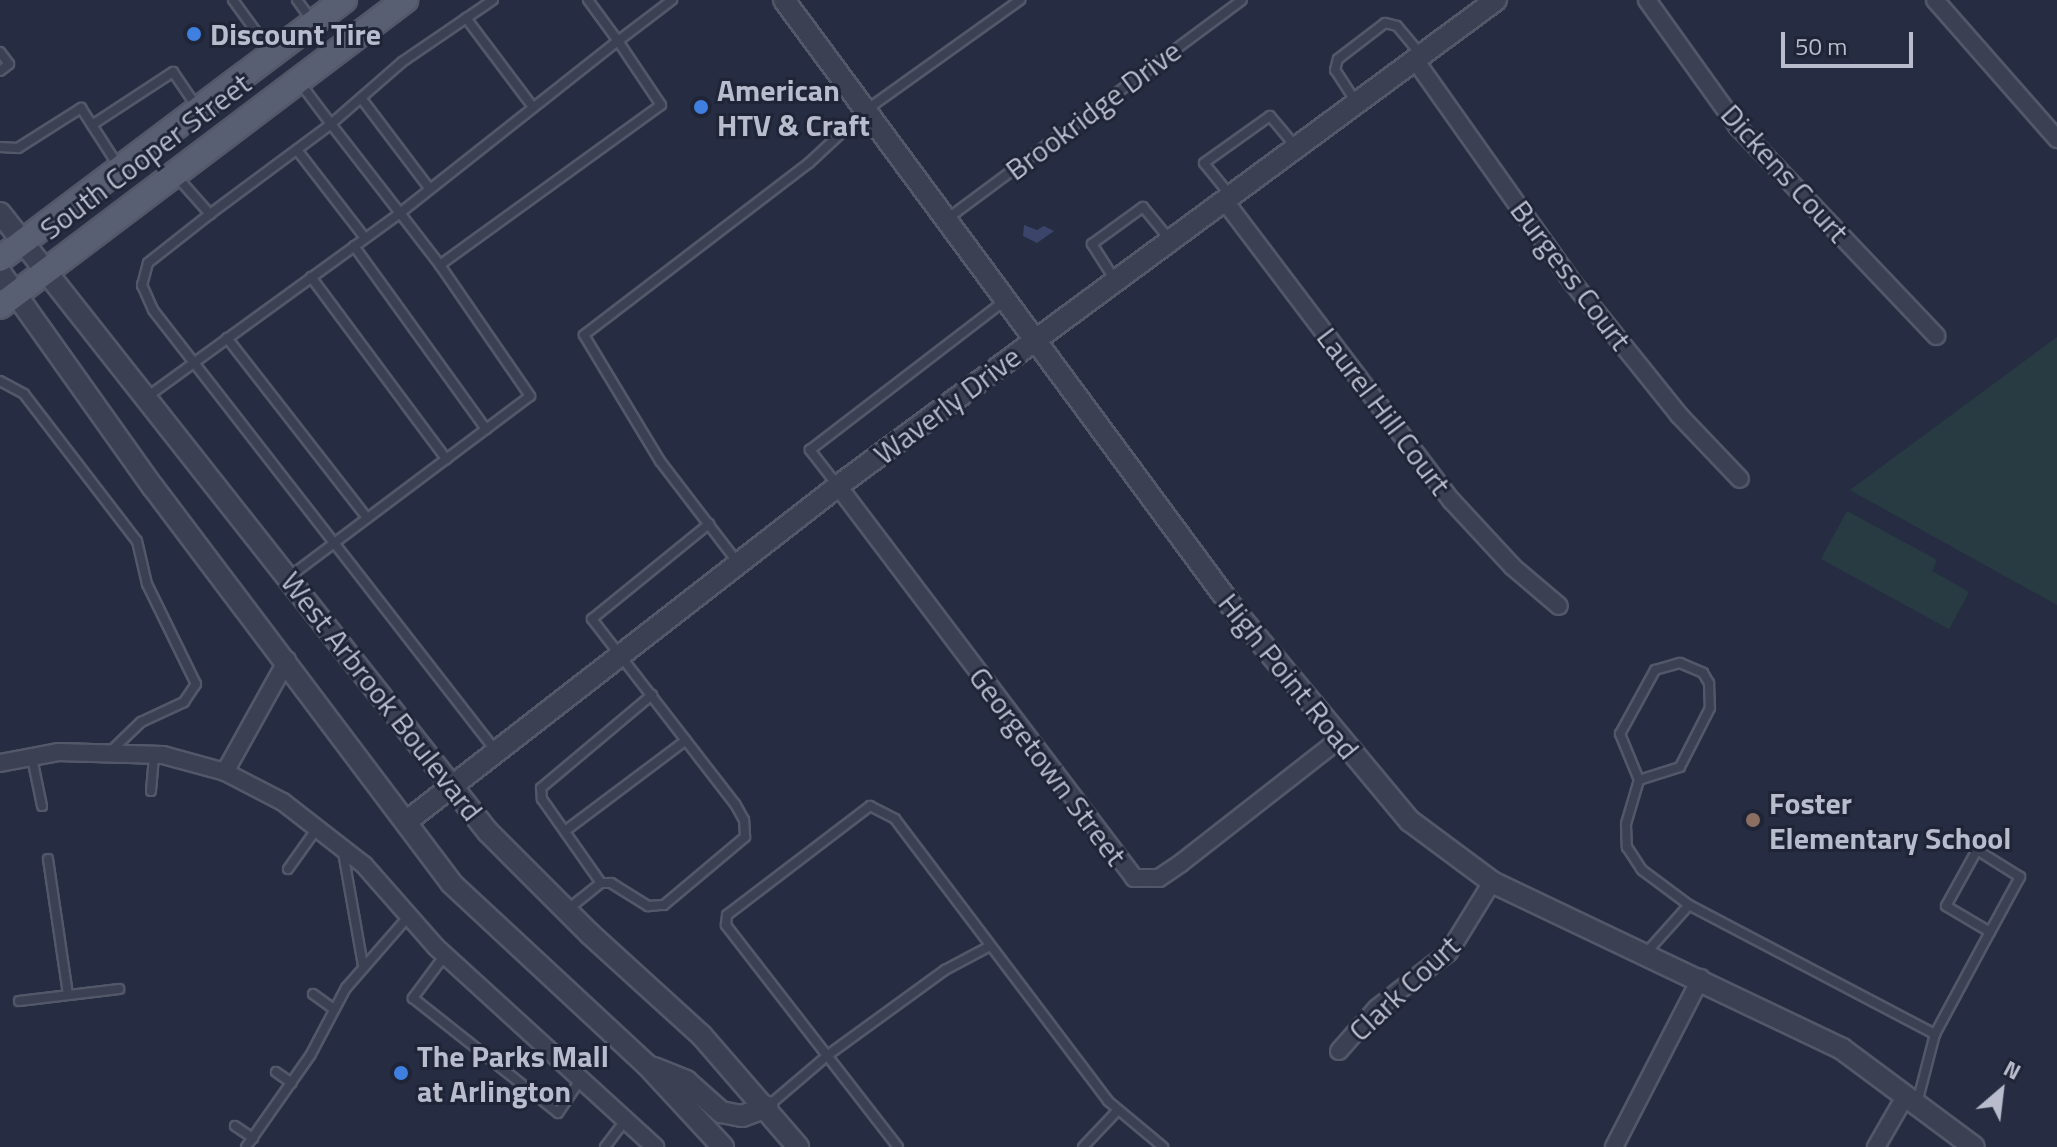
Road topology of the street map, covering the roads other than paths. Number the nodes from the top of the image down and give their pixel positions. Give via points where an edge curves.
1 (233, 0) edge
2 (297, 0) edge
3 (344, 0) edge
4 (405, 0) edge
5 (493, 0) edge
6 (588, 0) edge
7 (672, 0) edge
8 (784, 0) edge
9 (1020, 0) edge
10 (1242, 0) edge
11 (1647, 0) edge
12 (1935, 0) edge
13 (1486, 3) edge
14 (659, 4) edge
15 (466, 18) junction
16 (315, 24) junction
17 (618, 41) junction
18 (0, 52) edge
19 (274, 56) junction
20 (1418, 57) junction
21 (0, 71) edge
22 (297, 80) junction
23 (361, 98) junction
24 (1356, 103) junction
25 (532, 106) junction
26 (200, 111) junction
27 (865, 111) junction
28 (331, 124) junction
29 (92, 125) junction
30 (2057, 139) edge
31 (0, 147) edge
32 (1296, 147) junction
33 (297, 150) junction
34 (120, 169) junction
35 (174, 174) junction
36 (429, 188) junction
37 (1228, 198) junction
38 (0, 213) edge
39 (400, 213) junction
40 (210, 214) junction
41 (945, 221) junction
42 (365, 238) junction
43 (1170, 240) junction
44 (22, 241) junction
45 (354, 246) junction
46 (0, 259) edge
47 (440, 265) junction
48 (46, 270) junction
49 (0, 272) edge
50 (311, 277) junction
51 (1116, 280) junction
52 (8, 300) edge
53 (1005, 300) junction
54 (1936, 336) dead end
55 (227, 338) junction
56 (1034, 340) junction
57 (196, 361) junction
58 (0, 381) edge
59 (147, 397) junction
60 (486, 429) junction
61 (446, 459) junction
62 (1740, 479) dead end
63 (838, 486) junction
64 (367, 518) junction
65 (709, 524) junction
66 (334, 543) junction
67 (738, 563) junction
68 (289, 577) junction
69 (1559, 606) dead end
70 (620, 654) junction
71 (287, 660) junction
72 (652, 695) junction
73 (1341, 738) junction
74 (686, 740) junction
75 (495, 750) junction
76 (110, 752) junction
77 (154, 754) junction
78 (32, 757) junction
79 (0, 763) edge
80 (225, 772) junction
81 (1639, 780) junction
82 (451, 784) junction
83 (151, 791) dead end
84 (42, 806) dead end
85 (406, 822) junction
86 (318, 826) junction
87 (565, 831) junction
88 (342, 847) junction
89 (48, 859) dead end
90 (288, 869) dead end
91 (1492, 882) junction
92 (601, 883) junction
93 (1689, 905) junction
94 (566, 910) junction
95 (407, 918) junction
96 (1990, 932) junction
97 (988, 947) junction
98 (1644, 954) junction
99 (445, 955) junction
100 (363, 965) junction
101 (1701, 978) junction
102 (119, 989) dead end
103 (313, 994) dead end
104 (68, 995) junction
105 (19, 1001) dead end
106 (334, 1009) junction
107 (1935, 1034) junction
108 (1339, 1051) dead end
109 (828, 1055) junction
110 (647, 1065) junction
111 (276, 1072) dead end
112 (581, 1080) junction
113 (292, 1083) junction
114 (1911, 1099) junction
115 (767, 1107) junction
116 (1118, 1110) junction
117 (626, 1119) junction
118 (235, 1126) dead end
119 (253, 1138) junction
120 (246, 1147) edge
121 (605, 1147) edge
122 (655, 1147) edge
123 (723, 1147) edge
124 (798, 1147) edge
125 (898, 1147) edge
126 (1083, 1147) edge
127 (1163, 1147) edge
128 (1614, 1147) edge
129 (1876, 1147) edge
130 (1974, 1147) edge

1 - 19 lane
2 - 16 lane
3 - 16 main road, South Cooper Street
4 - 22 main road, South Cooper Street
5 - 15 lane
6 - 17 lane
7 - 14 lane
8 - 27 street, High Point Road
9 - 27 lane
10 - 41 lane, Brookridge Drive
11 - 54 street, Dickens Court via 1738,127
12 - 30 street
13 - 20 street, Waverly Drive
14 - 17 lane
15 - 23 lane
15 - 25 lane
16 - 19 main road, South Cooper Street
17 - 25 lane
17 - 47 lane via 661,105
18 - 21 lane via 9,64
19 - 26 main road, South Cooper Street
20 - 24 street, Waverly Drive
20 - 24 lane via 1397,26 1385,23 1338,59 1335,70
20 - 62 street, Burgess Court via 1573,283 1679,415
22 - 28 lane
22 - 35 main road, South Cooper Street
23 - 28 lane
23 - 36 lane
24 - 32 street, Waverly Drive
25 - 36 lane
26 - 29 lane via 173,72
26 - 34 main road, South Cooper Street
27 - 41 street, High Point Road
27 - 65 lane via 809,163 584,335 660,461
28 - 33 lane
28 - 39 lane
29 - 31 lane via 81,108 18,148
29 - 34 lane
32 - 37 street, Waverly Drive
32 - 37 lane via 1270,116 1204,163
33 - 40 lane
33 - 42 lane
34 - 44 main road, South Cooper Street
35 - 40 lane
35 - 48 main road, South Cooper Street
36 - 39 lane
37 - 43 street, Waverly Drive
37 - 69 street, Laurel Hill Court via 1451,500 1513,567
38 - 44 street, West Arbrook Boulevard
39 - 42 lane
39 - 47 lane
40 - 57 lane via 148,263 142,285 153,310
41 - 53 street, High Point Road
42 - 45 lane
43 - 51 street, Waverly Drive
43 - 51 lane via 1143,207 1092,244
44 - 46 main road, South Cooper Street
44 - 48 street, West Arbrook Boulevard
45 - 50 lane
45 - 60 lane
47 - 60 lane via 530,396
48 - 52 main road, South Cooper Street
48 - 59 street, West Arbrook Boulevard
49 - 52 street, West Arbrook Boulevard
50 - 55 lane
50 - 61 lane
51 - 56 street, Waverly Drive
52 - 71 street, West Arbrook Boulevard
53 - 56 street, High Point Road
53 - 63 lane via 810,450
55 - 57 lane
55 - 64 lane
56 - 63 street, Waverly Drive
56 - 73 street, High Point Road via 1239,616
57 - 59 lane
57 - 66 lane
58 - 76 lane via 24,394 137,541 147,584 196,684 184,702 141,722
59 - 68 street, West Arbrook Boulevard
60 - 61 lane
61 - 64 lane
63 - 67 street, Waverly Drive
63 - 73 street, Georgetown Street via 1134,878 1159,878
64 - 66 lane
65 - 67 lane
65 - 70 lane via 592,619
66 - 68 lane
66 - 75 lane
67 - 70 street, Waverly Drive
68 - 82 street, West Arbrook Boulevard
70 - 72 lane
70 - 75 street, Waverly Drive
71 - 80 street
71 - 85 street, West Arbrook Boulevard
72 - 74 lane
72 - 87 lane via 541,788
73 - 91 street, High Point Road via 1410,821
74 - 87 lane
74 - 92 lane via 735,804 745,837 664,905 648,906 611,883
75 - 82 street, Waverly Drive
76 - 77 street
76 - 78 street
77 - 80 street
77 - 83 lane
78 - 79 street
78 - 84 lane
80 - 86 street
81 - 81 lane via 1680,767 1710,708 1703,673 1668,663 1647,680 1620,734
81 - 93 lane via 1626,824 1627,847 1642,870
82 - 85 street, Waverly Drive
82 - 94 street, West Arbrook Boulevard via 488,832
85 - 110 street, West Arbrook Boulevard via 476,912
86 - 88 street
86 - 90 lane
87 - 92 lane
88 - 95 street
88 - 100 lane
89 - 104 lane
91 - 98 street, High Point Road
91 - 108 street, Clark Court via 1449,952 1377,1008
92 - 94 lane
93 - 98 lane
93 - 107 lane
94 - 115 street, West Arbrook Boulevard via 702,1036
95 - 99 street
95 - 100 lane
96 - 96 lane via 2020,874 1977,850 1946,906
96 - 107 lane
97 - 109 lane via 964,956
97 - 109 lane via 895,819 870,806 727,915 737,942
97 - 116 lane
98 - 101 street, High Point Road
99 - 112 street
99 - 112 lane via 413,998 558,1113
100 - 106 lane
101 - 114 street, High Point Road via 1842,1049
101 - 128 street
102 - 104 lane
103 - 106 lane
104 - 105 lane
106 - 113 lane
107 - 114 lane
109 - 115 lane
109 - 125 lane
110 - 115 street via 686,1081 721,1112 742,1116
110 - 123 street, West Arbrook Boulevard
111 - 113 lane
112 - 117 street
113 - 119 lane
114 - 129 street
114 - 130 street, High Point Road
115 - 124 street, West Arbrook Boulevard
116 - 126 lane
116 - 127 lane
117 - 121 lane
117 - 122 street
118 - 119 lane
119 - 120 lane

